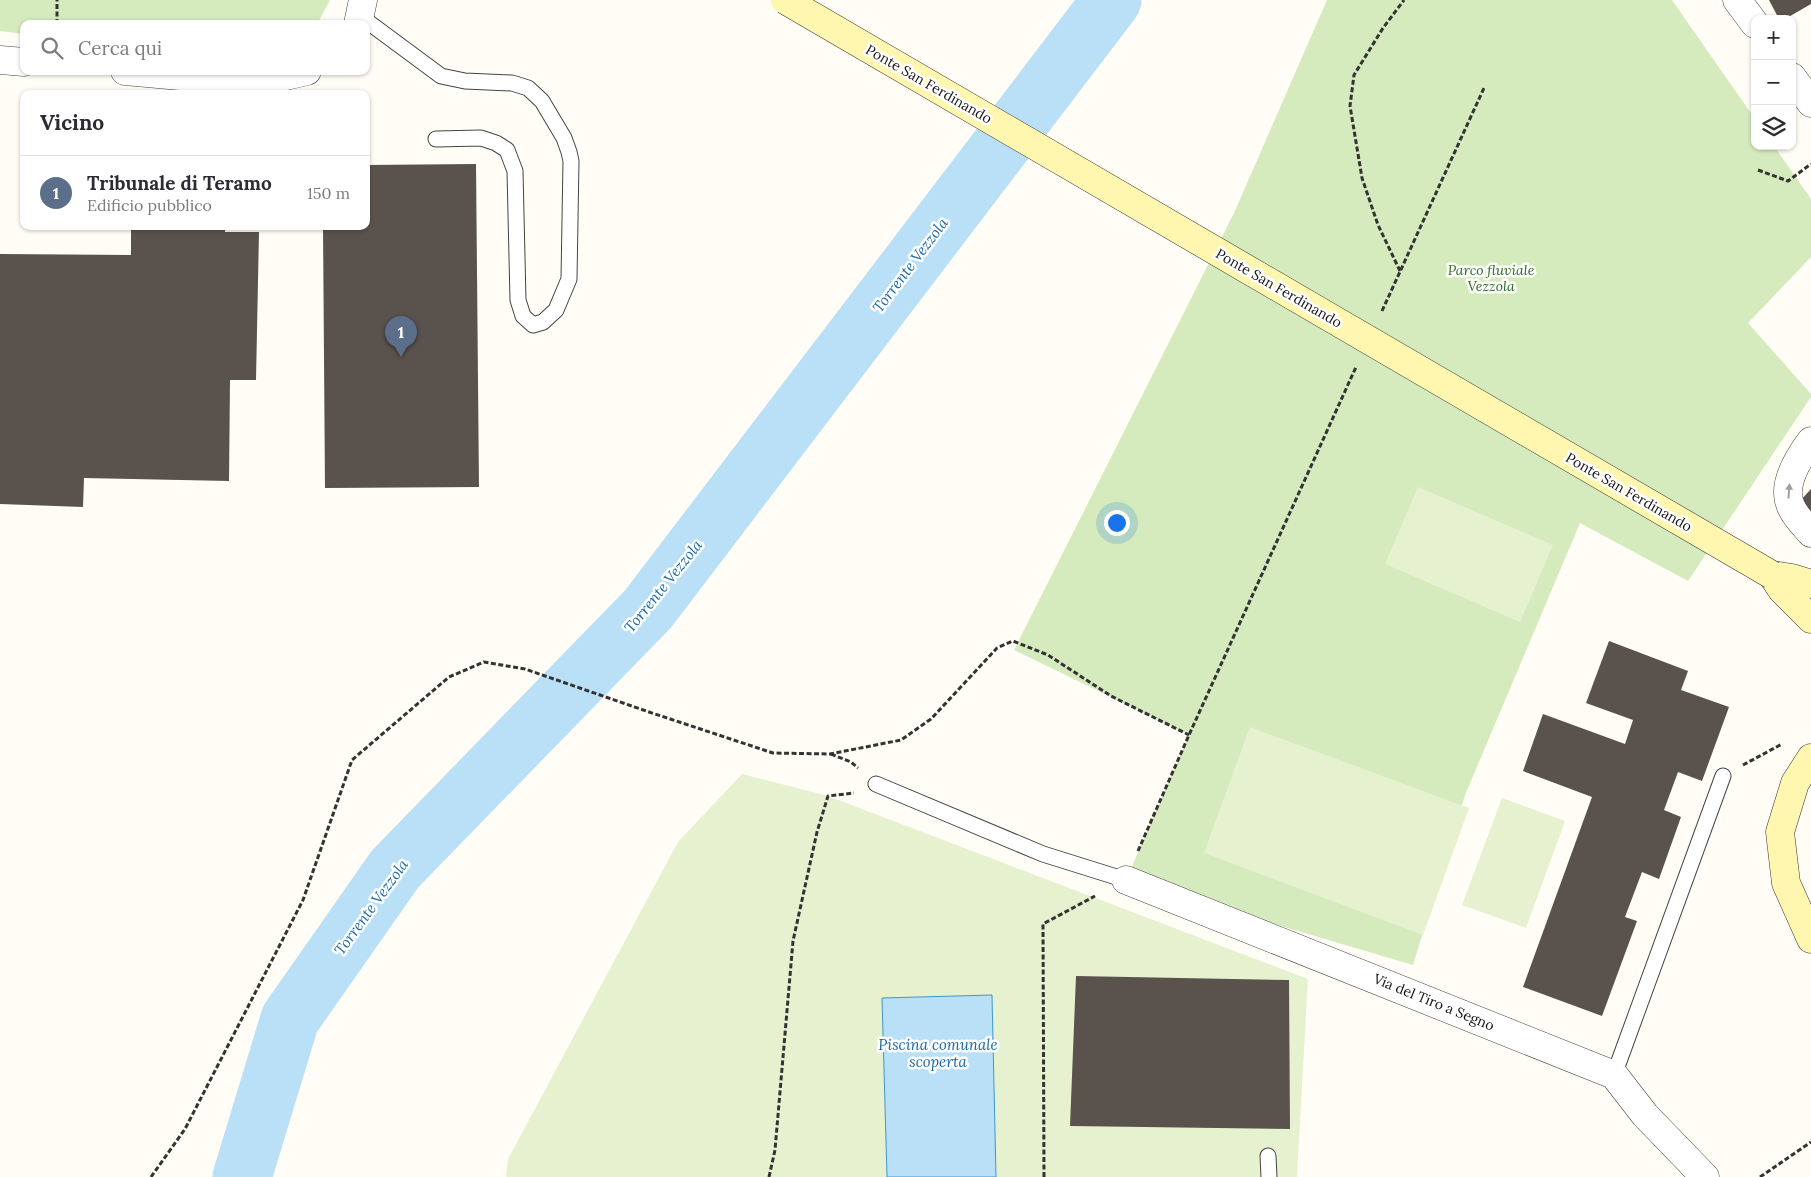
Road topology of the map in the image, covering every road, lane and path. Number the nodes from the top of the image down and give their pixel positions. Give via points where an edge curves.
1 (57, 0) edge
2 (785, 0) edge
3 (1404, 0) edge
4 (1737, 0) edge
5 (1751, 19) edge
6 (56, 20) edge
7 (370, 21) edge
8 (0, 60) edge
9 (20, 62) edge
10 (169, 75) edge
11 (290, 75) edge
12 (1796, 82) edge
13 (1484, 88) dead end
14 (1811, 103) edge
15 (436, 139) dead end
16 (1811, 164) edge
17 (1758, 170) dead end
18 (1400, 272) junction
19 (1379, 317) dead end
20 (1359, 362) dead end
21 (1811, 441) edge
22 (1811, 532) edge
23 (1772, 576) junction
24 (1811, 584) edge
25 (1811, 619) edge
26 (1189, 735) junction
27 (1784, 743) dead end
28 (830, 754) junction
29 (1811, 758) edge
30 (1723, 776) joint
31 (876, 784) junction
32 (1126, 880) junction
33 (1811, 939) edge
34 (1614, 1075) junction
35 (1811, 1142) edge
36 (1268, 1156) dead end
37 (151, 1177) edge
38 (769, 1177) edge
39 (1044, 1177) edge
40 (1268, 1177) edge
41 (1705, 1177) edge
42 (1760, 1177) edge

1 - 6 path
2 - 23 street, Ponte San Ferdinando, bridge
3 - 18 path via 1354,75 1350,106 1362,178 1378,225
4 - 5 street
7 - 15 lane via 441,76 465,81 512,83 528,88 542,101 564,138 571,161 568,279 556,310 543,322 533,324 523,316 518,300 515,171 507,150 481,138
8 - 9 street
10 - 11 street via 236,81
12 - 14 street
13 - 18 path
16 - 17 path via 1788,181
18 - 19 path
20 - 26 path
22 -> 21 street via 1794,513 1788,488 1793,471
23 - 24 street, Ponte San Ferdinando
23 - 25 street, Ponte San Ferdinando
26 - 28 path via 1110,696 1048,655 1012,641 998,648 931,719 901,740
26 - 32 path
27 - 30 path
28 - 31 path via 851,762
28 - 37 path via 773,753 525,669 484,662 449,677 352,760 304,900 185,1129
29 - 33 street via 1795,783 1780,832 1786,883
30 - 34 lane
31 - 32 lane via 1043,854
31 - 38 path via 870,791 828,796 817,832 793,941 775,1150
32 - 34 street, Via del Tiro a Segno
32 - 39 path via 1042,924
34 - 41 street via 1645,1115
35 - 42 path
36 - 40 lane

